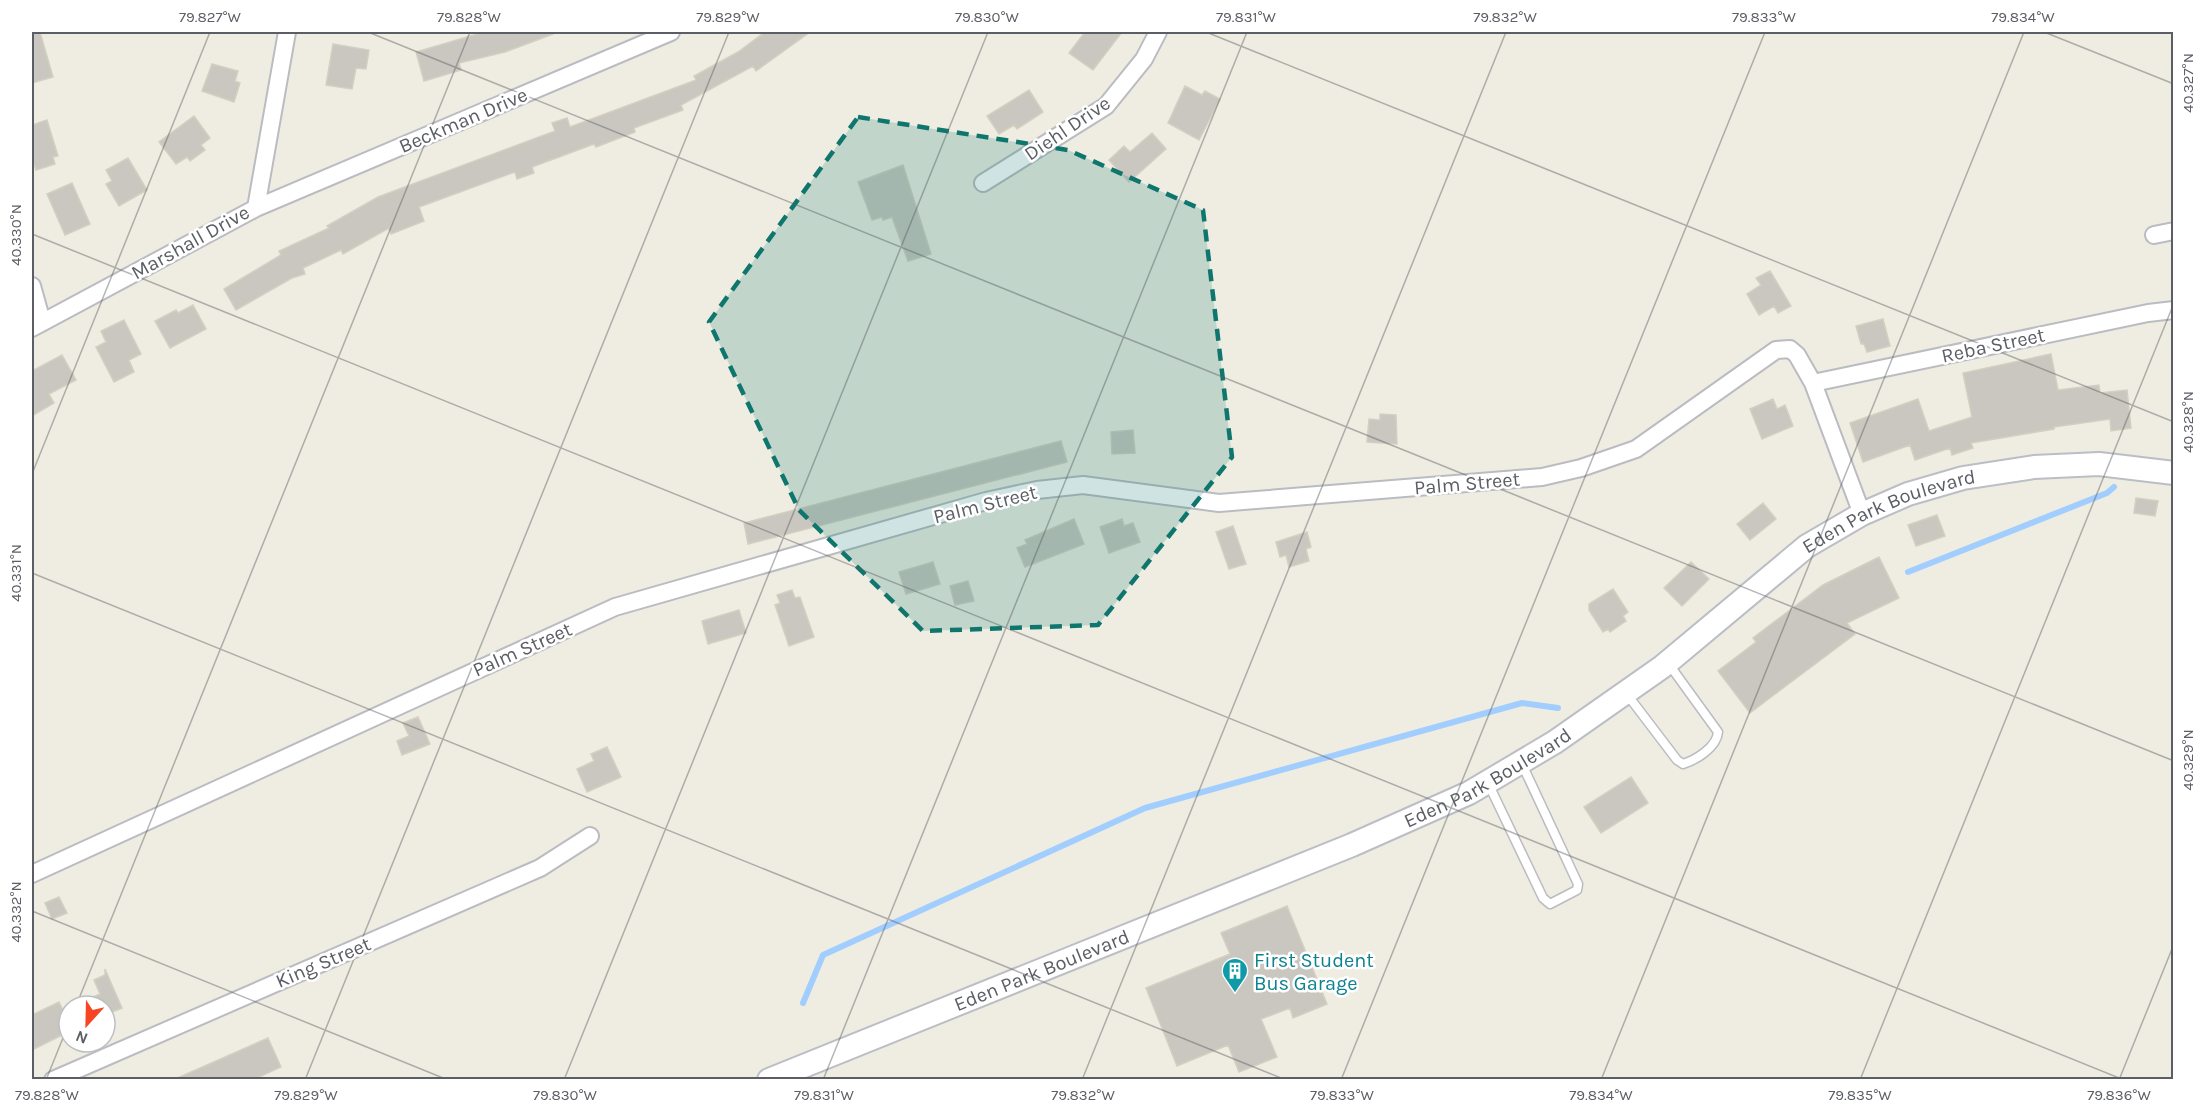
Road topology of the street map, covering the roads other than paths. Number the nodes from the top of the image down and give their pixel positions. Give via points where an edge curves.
1 (287, 32) edge
2 (671, 32) edge
3 (1158, 32) edge
4 (983, 183) dead end
5 (256, 208) junction
6 (2174, 231) edge
7 (2154, 235) dead end
8 (32, 286) edge
9 (2174, 310) edge
10 (37, 325) edge
11 (1813, 383) junction
12 (2169, 468) edge
13 (1862, 514) junction
14 (1667, 663) junction
15 (1626, 692) junction
16 (1521, 762) junction
17 (1487, 782) junction
18 (590, 836) dead end
19 (32, 873) edge
20 (53, 1080) edge
21 (769, 1080) edge

1 - 5 street, Marshall Drive
2 - 5 street, Beckman Drive
3 - 4 street, Diehl Drive via 1144,59 1106,106
5 - 10 street, Marshall Drive
6 - 7 street
8 - 10 street
9 - 11 street, Reba Street
11 - 13 street, Palm Street
11 - 19 street, Palm Street via 1797,355 1790,349 1776,350 1636,449 1542,477 1219,503 1083,485 986,501 615,607
12 - 13 main road, Eden Park Boulevard via 2099,464 2034,467 1963,478 1908,494
13 - 14 main road, Eden Park Boulevard via 1807,546
14 - 15 main road, Eden Park Boulevard
14 - 15 lane via 1719,732 1709,748 1691,762 1683,764 1677,760
15 - 16 main road, Eden Park Boulevard
16 - 17 main road, Eden Park Boulevard
16 - 17 lane via 1578,884 1577,890 1550,904 1543,898
17 - 21 main road, Eden Park Boulevard via 1352,844
18 - 20 street, King Street via 540,868

